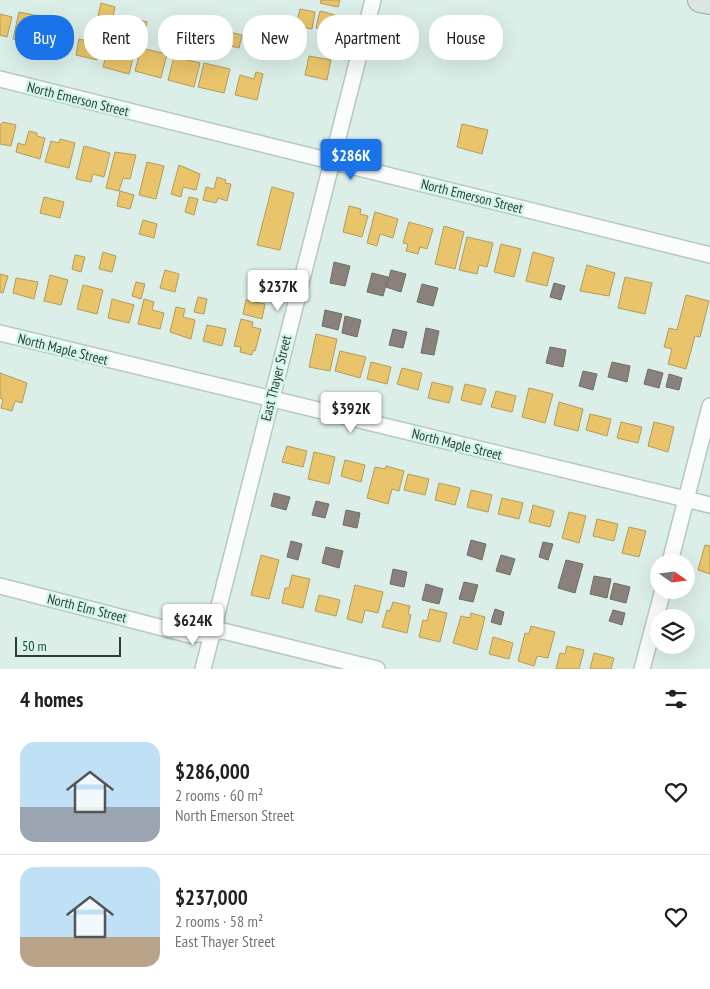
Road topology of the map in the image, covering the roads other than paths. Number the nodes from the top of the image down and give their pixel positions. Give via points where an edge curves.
1 (373, 0) edge
2 (700, 0) edge
3 (710, 2) edge
4 (0, 79) edge
5 (332, 161) junction
6 (710, 255) edge
7 (0, 333) edge
8 (271, 399) junction
9 (710, 406) edge
10 (686, 499) junction
11 (710, 505) edge
12 (672, 554) edge
13 (0, 586) edge
14 (661, 599) edge
15 (213, 631) junction
16 (203, 669) edge
17 (377, 669) edge
18 (642, 669) edge

1 - 5 street, East Thayer Street
2 - 3 main road
4 - 5 street, North Emerson Street
5 - 6 street, North Emerson Street
5 - 8 street, East Thayer Street
7 - 8 street, North Maple Street
8 - 10 street, North Maple Street
8 - 15 street, East Thayer Street
9 - 10 street
10 - 11 street, North Maple Street
10 - 12 street
13 - 15 street, North Elm Street via 190,635
14 - 18 street
15 - 16 street, East Thayer Street
15 - 17 street, North Elm Street

